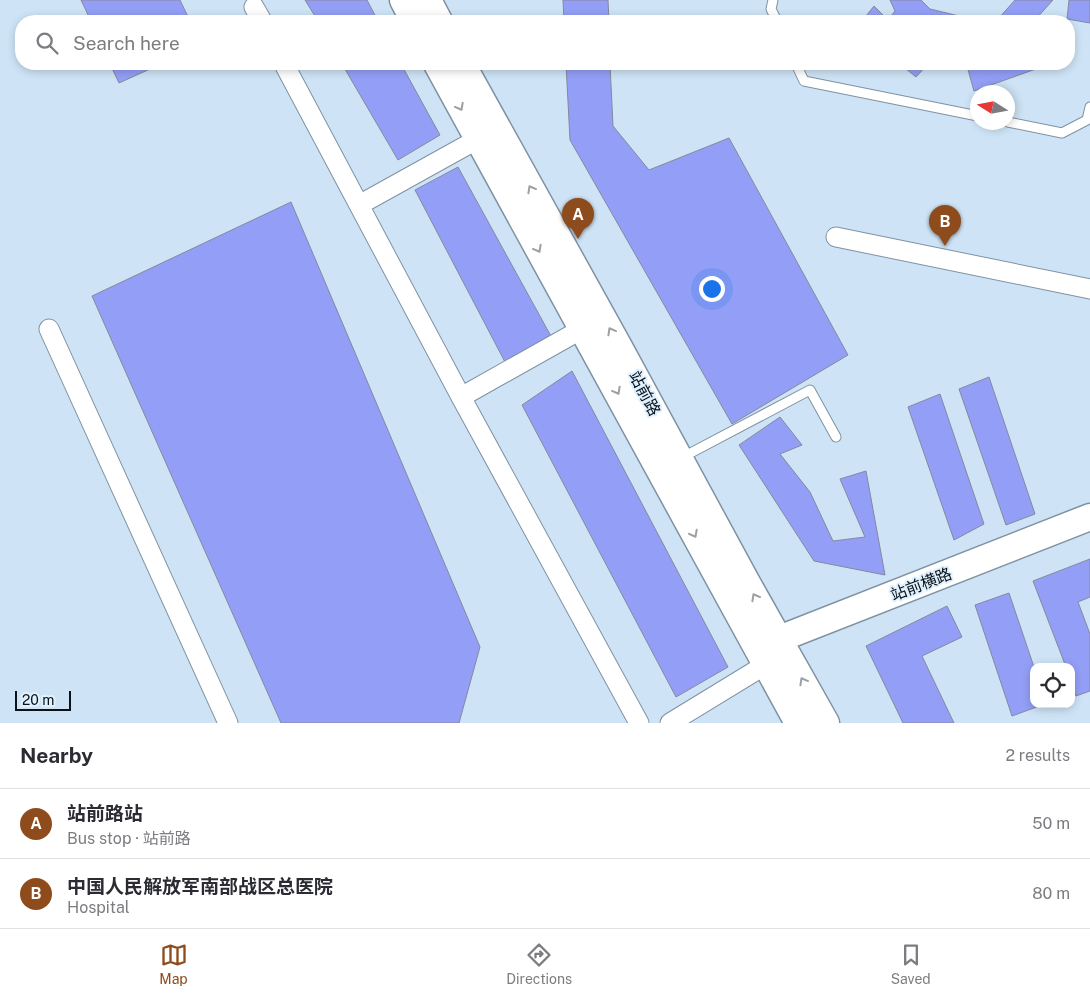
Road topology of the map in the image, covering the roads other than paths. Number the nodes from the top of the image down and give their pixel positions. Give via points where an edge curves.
1 (403, 0) edge
2 (428, 0) edge
3 (773, 0) edge
4 (411, 15) edge
5 (436, 15) edge
6 (774, 15) edge
7 (287, 70) edge
8 (440, 70) edge
9 (465, 70) edge
10 (799, 70) edge
11 (1090, 106) edge
12 (970, 114) edge
13 (1015, 123) edge
14 (478, 139) junction
15 (359, 205) junction
16 (836, 237) dead end
17 (1090, 289) edge
18 (48, 329) dead end
19 (582, 329) junction
20 (460, 397) junction
21 (836, 438) dead end
22 (680, 458) junction
23 (1090, 517) edge
24 (779, 639) junction
25 (765, 665) junction
26 (228, 723) edge
27 (639, 723) edge
28 (670, 723) edge
29 (798, 723) edge
30 (826, 723) edge

1 - 4 street
2 - 5 street
3 - 6 lane via 771,8
7 - 15 street
8 -> 14 street, 站前路
22 -> 9 street, 站前路
10 - 12 lane via 804,81
11 - 13 lane via 1088,120 1062,133
14 - 15 street
14 -> 19 street, 站前路
15 - 20 street
16 - 17 street
18 - 26 street
19 - 20 street
19 -> 25 street, 站前路
20 - 27 street
21 - 22 lane via 810,390
24 -> 22 street, 站前路
23 - 24 street, 站前横路
24 - 25 street
30 -> 24 street, 站前路
25 - 28 street
25 - 29 street, 站前路

